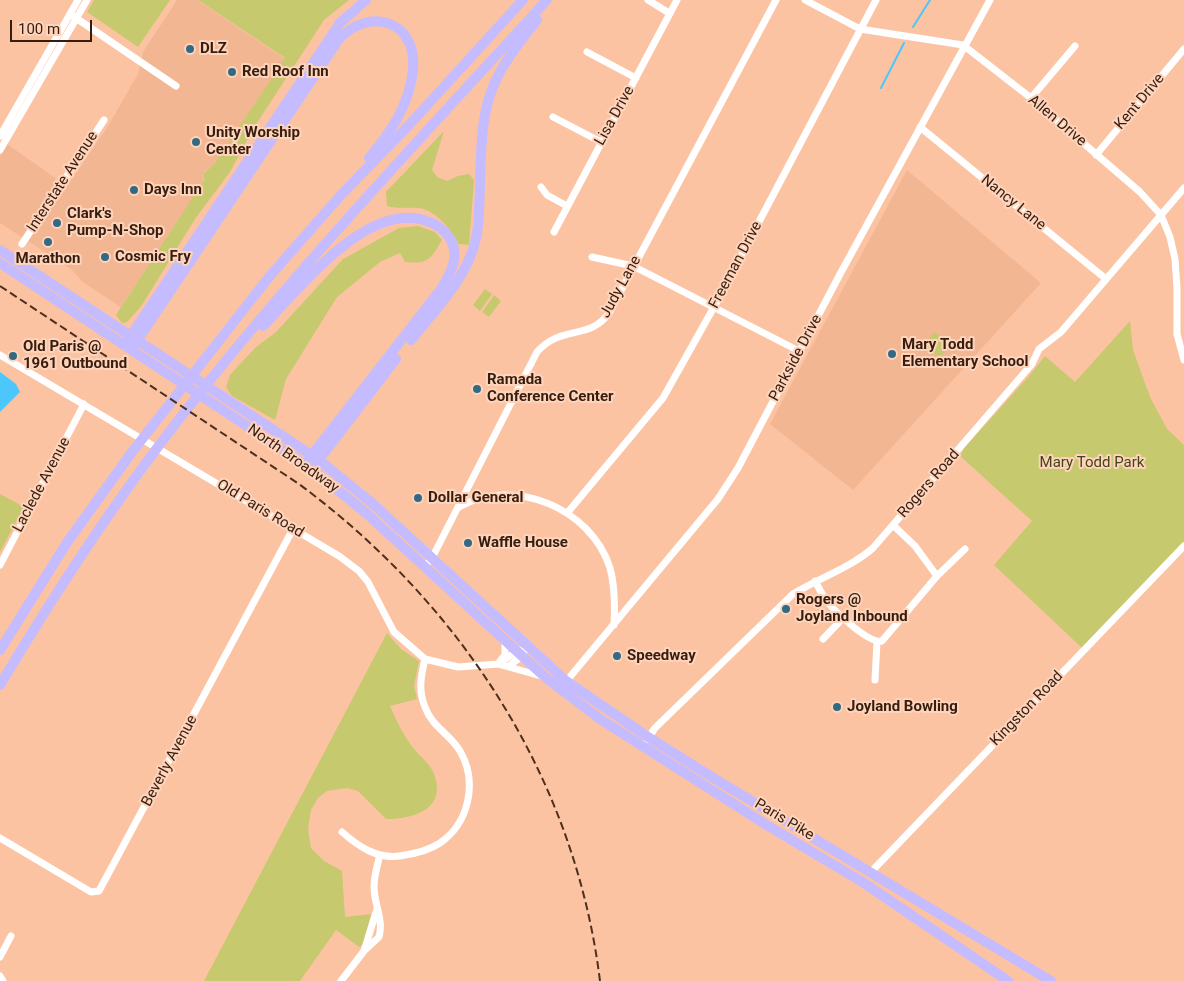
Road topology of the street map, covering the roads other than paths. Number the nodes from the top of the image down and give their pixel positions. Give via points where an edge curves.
1 (78, 0) edge
2 (87, 0) edge
3 (366, 0) edge
4 (523, 0) edge
5 (547, 0) edge
6 (553, 0) edge
7 (648, 0) edge
8 (676, 0) edge
9 (776, 0) edge
10 (805, 0) edge
11 (876, 0) edge
12 (990, 0) edge
13 (670, 13) junction
14 (73, 16) junction
15 (860, 29) junction
16 (963, 45) junction
17 (1075, 46) dead end
18 (1184, 49) edge
19 (587, 52) dead end
20 (636, 78) junction
21 (176, 86) dead end
22 (1031, 98) junction
23 (553, 117) dead end
24 (104, 120) dead end
25 (920, 127) junction
26 (0, 136) edge
27 (601, 142) junction
28 (0, 150) edge
29 (1096, 155) junction
30 (541, 187) dead end
31 (1184, 188) edge
32 (340, 196) junction
33 (567, 206) junction
34 (1160, 215) junction
35 (554, 232) dead end
36 (22, 244) dead end
37 (0, 250) edge
38 (592, 257) dead end
39 (0, 263) edge
40 (633, 266) junction
41 (1106, 279) junction
42 (1181, 288) edge
43 (714, 307) junction
44 (134, 338) junction
45 (128, 347) junction
46 (799, 351) junction
47 (0, 355) edge
48 (231, 355) junction
49 (1184, 360) edge
50 (84, 404) junction
51 (315, 458) junction
52 (308, 467) junction
53 (459, 507) junction
54 (568, 512) junction
55 (893, 526) junction
56 (293, 529) junction
57 (1184, 546) edge
58 (965, 549) dead end
59 (432, 558) junction
60 (0, 565) edge
61 (424, 567) junction
62 (937, 576) junction
63 (815, 580) junction
64 (614, 598) junction
65 (632, 603) junction
66 (843, 618) junction
67 (614, 625) junction
68 (823, 639) dead end
69 (505, 641) junction
70 (877, 642) junction
71 (527, 646) junction
72 (0, 650) edge
73 (519, 654) junction
74 (426, 659) junction
75 (498, 664) junction
76 (509, 666) junction
77 (545, 677) junction
78 (876, 680) dead end
79 (0, 685) edge
80 (563, 685) junction
81 (645, 742) junction
82 (342, 832) dead end
83 (0, 838) edge
84 (380, 855) junction
85 (871, 872) junction
86 (864, 882) junction
87 (377, 908) junction
88 (11, 936) dead end
89 (364, 951) junction
90 (0, 958) edge
91 (0, 976) edge
92 (3, 981) edge
93 (341, 981) edge
94 (1008, 981) edge
95 (1051, 981) edge

1 - 14 street
2 - 14 street
3 - 44 highway via 340,23
4 - 32 highway
5 - 48 highway via 362,203
6 - 51 highway via 509,55 490,90 483,122 476,237 467,265
7 - 13 street
8 - 13 street, Lisa Drive
9 - 40 street, Judy Lane
10 - 15 street, Allen Drive
11 - 15 street, Freeman Drive
12 - 16 street, Parkside Drive
13 - 20 street, Lisa Drive
14 - 21 street
14 - 26 street
14 - 28 street
15 - 16 street, Allen Drive
15 - 43 street, Freeman Drive
16 - 22 street, Allen Drive
16 - 25 street, Parkside Drive
17 - 22 street
18 - 29 street, Kent Drive
19 - 20 street
20 - 27 street, Lisa Drive
22 - 29 street, Allen Drive
23 - 27 street
24 - 36 street, Interstate Avenue
25 - 41 street, Nancy Lane
25 - 46 street, Parkside Drive
27 - 33 street, Lisa Drive
29 - 34 street, Allen Drive via 1140,192
30 - 33 street via 547,196
31 - 34 street, Rogers Road
32 - 44 highway via 390,132 411,82 413,54 409,42 396,27 379,21 357,24 339,39
32 - 72 highway via 282,262 132,452 66,544
33 - 35 street, Lisa Drive
34 - 41 street, Rogers Road
34 - 42 street, Allen Drive
37 - 44 highway, North Broadway
38 - 40 street
39 - 45 highway, North Broadway
40 - 43 street
40 - 53 street, Judy Lane via 603,322 583,331 559,335 537,352
41 - 55 street, Rogers Road via 1061,332 1040,349 1032,364
42 - 49 street, Allen Drive via 1177,334
43 - 46 street
43 - 54 street, Freeman Drive via 663,398
44 - 45 highway
44 - 51 highway, North Broadway
45 - 52 highway, North Broadway
46 - 65 street, Parkside Drive via 738,468 718,499
47 - 50 street, Old Paris Road
48 - 51 highway via 364,230 390,220 412,218 437,225 449,236 454,253 449,277
48 - 79 highway via 147,461 48,606
50 - 56 street, Old Paris Road
50 - 60 street, Laclede Avenue
51 - 52 highway
51 - 59 highway, North Broadway via 373,504
52 - 61 highway, North Broadway via 366,513
53 - 54 street via 482,497 500,495 534,498
53 - 59 street, Judy Lane
54 - 64 street via 587,530 606,558
55 - 62 street via 916,546
55 - 63 street, Rogers Road via 869,552
56 - 74 street, Old Paris Road via 359,571 394,632
56 - 83 street, Beverly Avenue via 100,891 92,892
57 - 85 street, Kingston Road
58 - 62 street
59 - 61 street, Judy Lane
59 - 71 highway, North Broadway
61 - 69 highway, North Broadway
62 - 70 street via 882,641
63 - 66 street via 828,602
63 - 81 street, Rogers Road via 794,594
64 - 65 street via 622,604
64 - 67 street
65 - 67 street, Parkside Drive
66 - 68 street
66 - 70 street
67 - 80 street, Parkside Drive
69 - 73 highway, North Broadway
69 - 75 street via 505,655
70 - 78 street
71 - 73 street
71 - 80 highway, Paris Pike
73 - 75 street
73 - 76 street
73 - 77 highway, North Broadway
74 - 75 street, Old Paris Road via 458,666
74 - 84 street via 420,683 422,700 435,725 454,743 465,761 469,777 468,802 455,830 438,844 414,854
75 - 76 street, Old Paris Road
76 - 77 street, Old Paris Road
77 - 80 highway, North Broadway
80 - 81 highway, Paris Pike
81 - 85 highway, Paris Pike
81 - 86 highway, Paris Pike via 765,824
82 - 84 street via 363,849
84 - 87 street via 374,887
85 - 86 highway
85 - 95 highway, Paris Pike
86 - 94 highway, Paris Pike
87 - 89 street
87 - 89 street via 381,921 380,937
88 - 90 street
89 - 93 street
91 - 92 street

